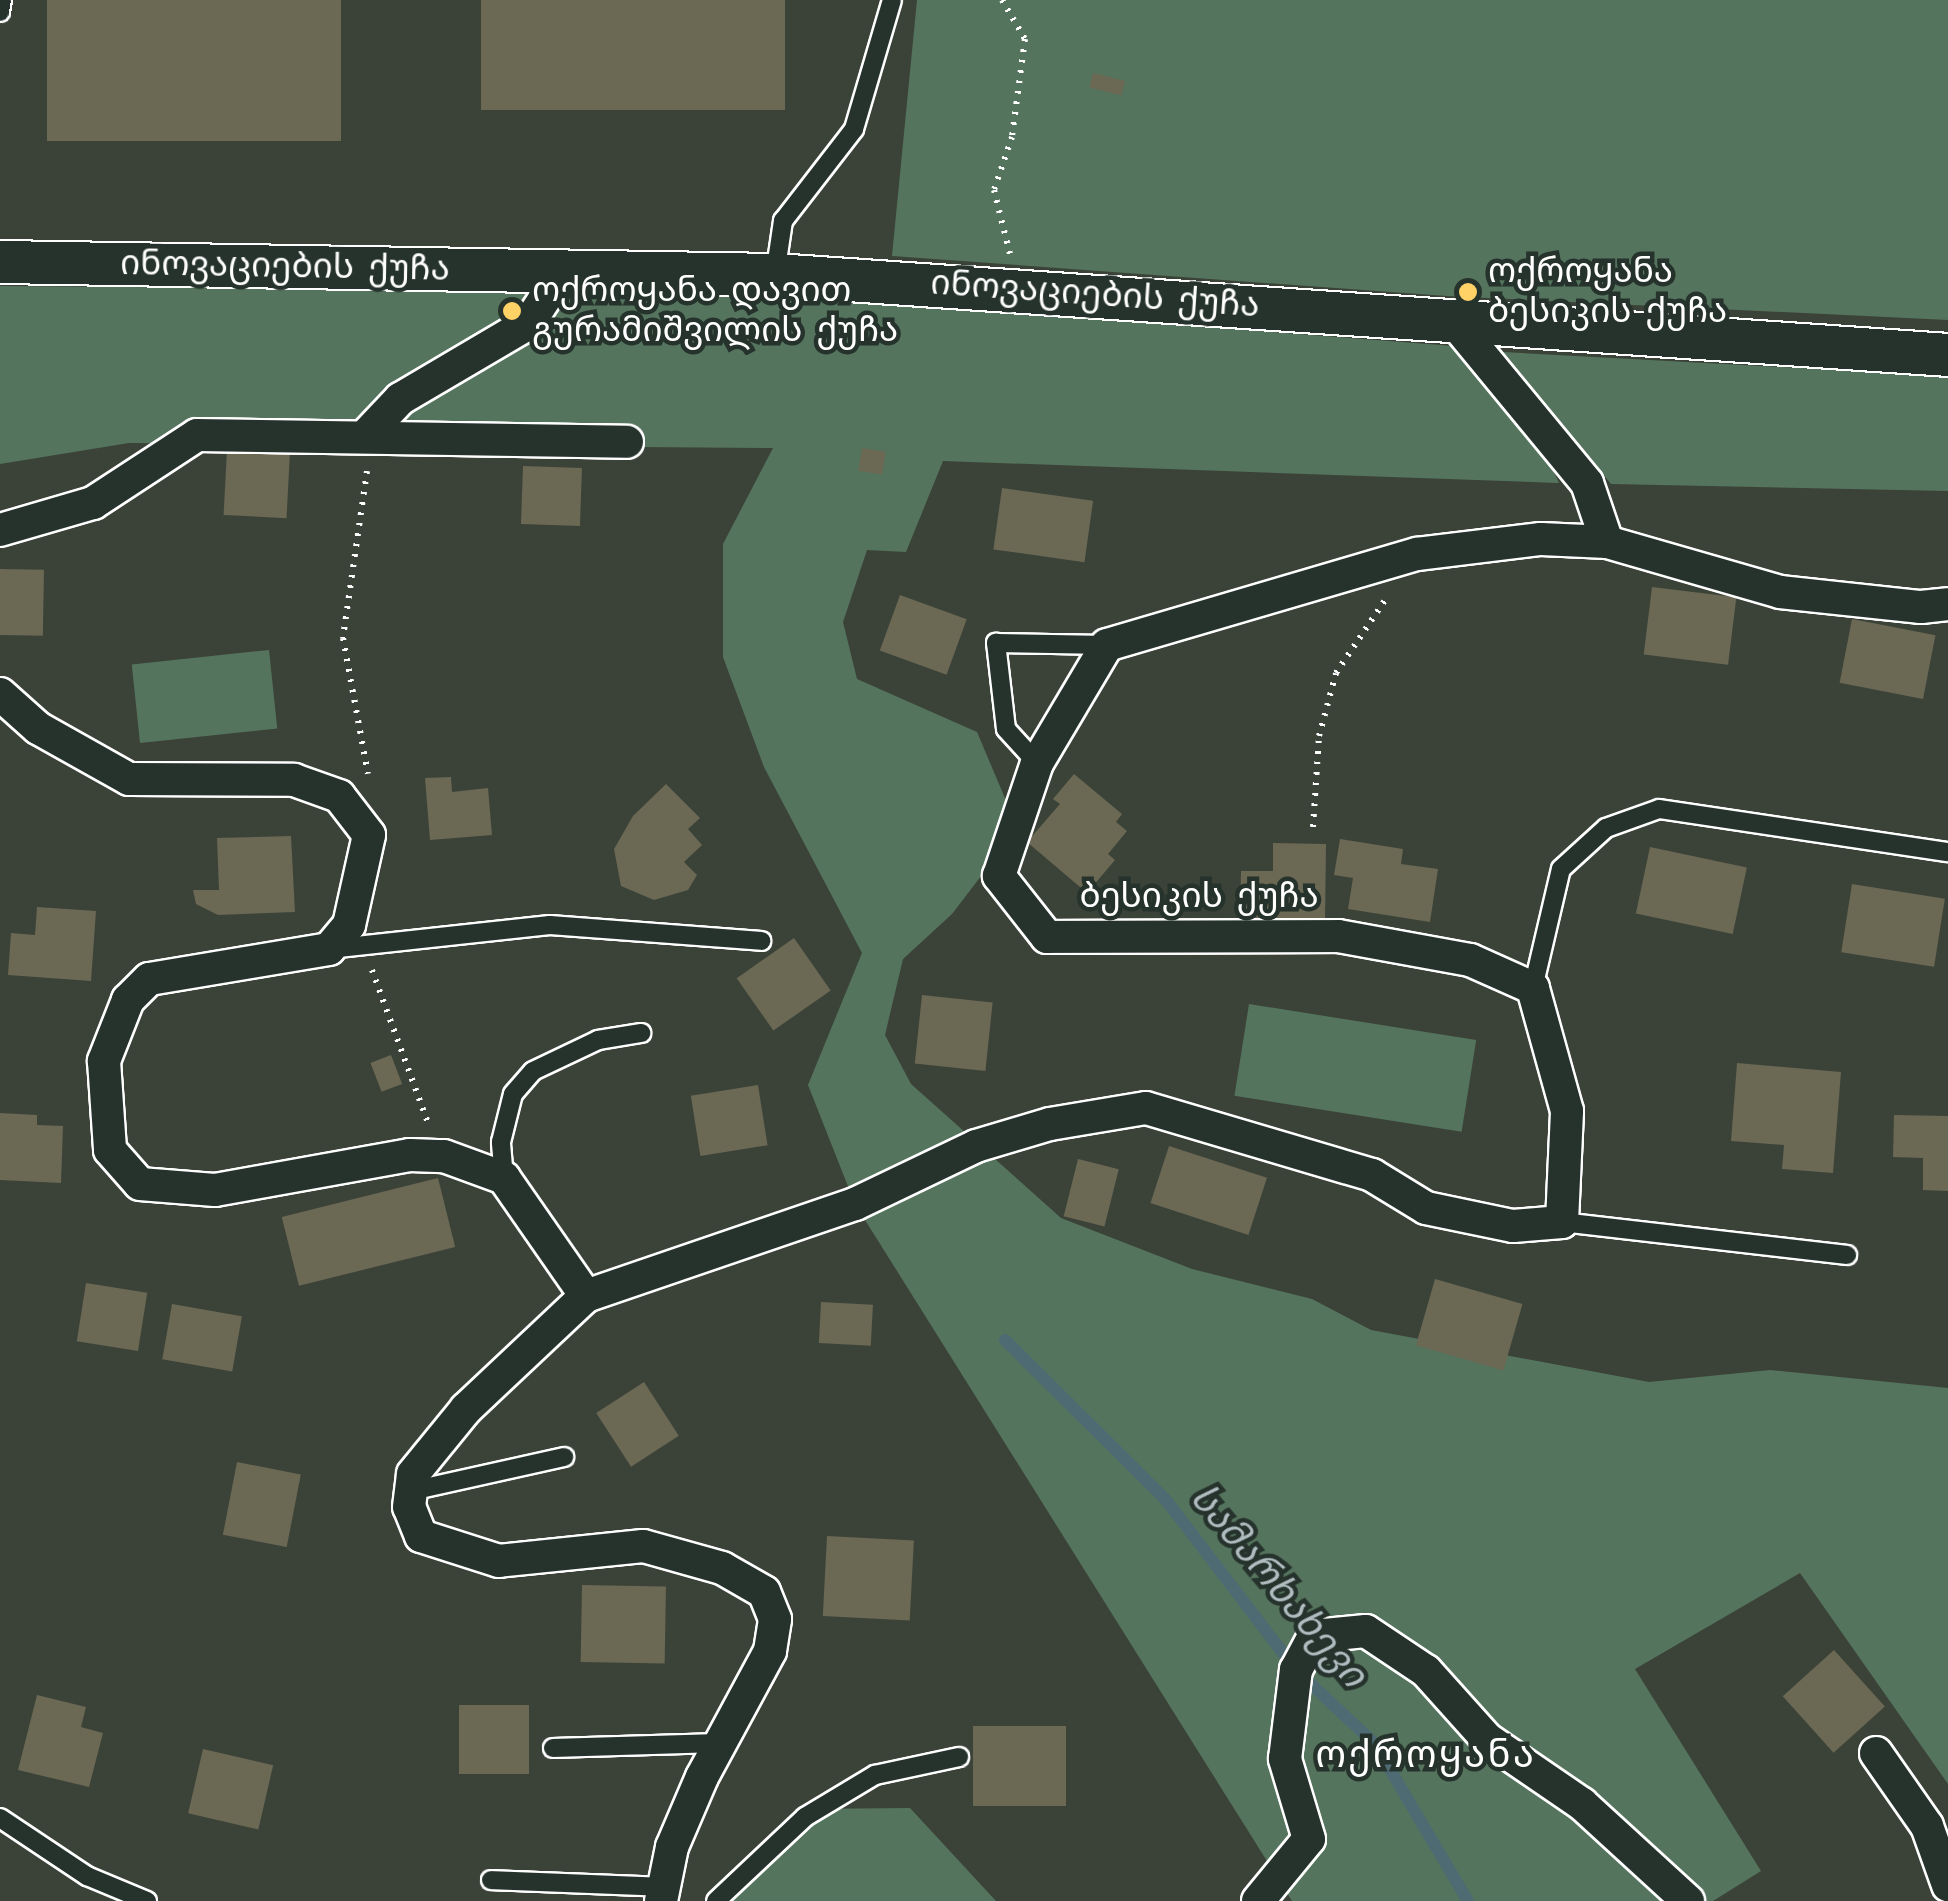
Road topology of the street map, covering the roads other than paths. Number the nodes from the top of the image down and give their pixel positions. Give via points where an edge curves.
1 (2, 0) edge
2 (892, 0) edge
3 (0, 12) edge
4 (0, 262) edge
5 (562, 272) junction
6 (775, 275) junction
7 (1450, 318) junction
8 (1948, 355) edge
9 (366, 435) junction
10 (627, 442) dead end
11 (0, 530) edge
12 (1607, 542) junction
13 (1948, 604) edge
14 (1107, 645) junction
15 (0, 694) edge
16 (1037, 762) junction
17 (1948, 852) edge
18 (761, 941) dead end
19 (329, 949) junction
20 (1533, 988) junction
21 (642, 1033) dead end
22 (504, 1178) junction
23 (1562, 1222) junction
24 (1847, 1255) dead end
25 (586, 1296) junction
26 (564, 1456) dead end
27 (411, 1492) junction
28 (718, 1743) junction
29 (554, 1748) dead end
30 (1876, 1753) dead end
31 (958, 1757) dead end
32 (0, 1818) edge
33 (492, 1880) dead end
34 (1948, 1884) edge
35 (662, 1894) edge
36 (147, 1901) edge
37 (716, 1901) edge
38 (1258, 1901) edge
39 (1688, 1901) edge

1 - 3 lane
2 - 6 lane via 854,130 783,221
4 - 5 street, ინოვაციების ქუჩა
5 - 6 street, ინოვაციების ქუჩა
5 - 9 street via 529,323 400,399
6 - 7 street, ინოვაციების ქუჩა
7 - 8 street, ინოვაციების ქუჩა
7 - 12 street via 1588,483
9 - 10 street
9 - 11 street via 197,435 93,504
12 - 13 street via 1780,592 1921,608
12 - 14 street via 1541,539 1417,554
14 - 16 street, ბესიკის ქუჩა
14 - 16 lane via 996,643 1006,729
15 - 19 street via 38,728 129,779 294,780 340,796 368,835 350,925
16 - 20 street, ბესიკის ქუჩა via 998,876 1047,938 1338,936 1470,960
17 - 20 lane via 1658,809 1606,828 1561,869
18 - 19 lane via 550,925
19 - 22 street via 149,979 128,1000 104,1061 110,1150 140,1184 215,1190 410,1155 444,1156
20 - 23 street via 1567,1111
21 - 22 lane via 598,1040 533,1071 513,1094 501,1142
22 - 25 street
23 - 24 lane
23 - 25 street via 1513,1226 1426,1208 1372,1175 1146,1108 1050,1124 976,1146 855,1204
25 - 27 street via 466,1409 413,1474
26 - 27 lane
27 - 28 street via 420,1536 499,1561 643,1546 722,1568 764,1592 775,1619 770,1651
28 - 29 lane
28 - 35 street via 672,1847
30 - 34 street via 1927,1826
31 - 37 lane via 875,1775 805,1818
32 - 36 lane via 87,1876
33 - 35 lane
38 - 39 street via 1309,1839 1285,1760 1296,1670 1314,1636 1366,1631 1426,1671 1487,1739 1582,1804

